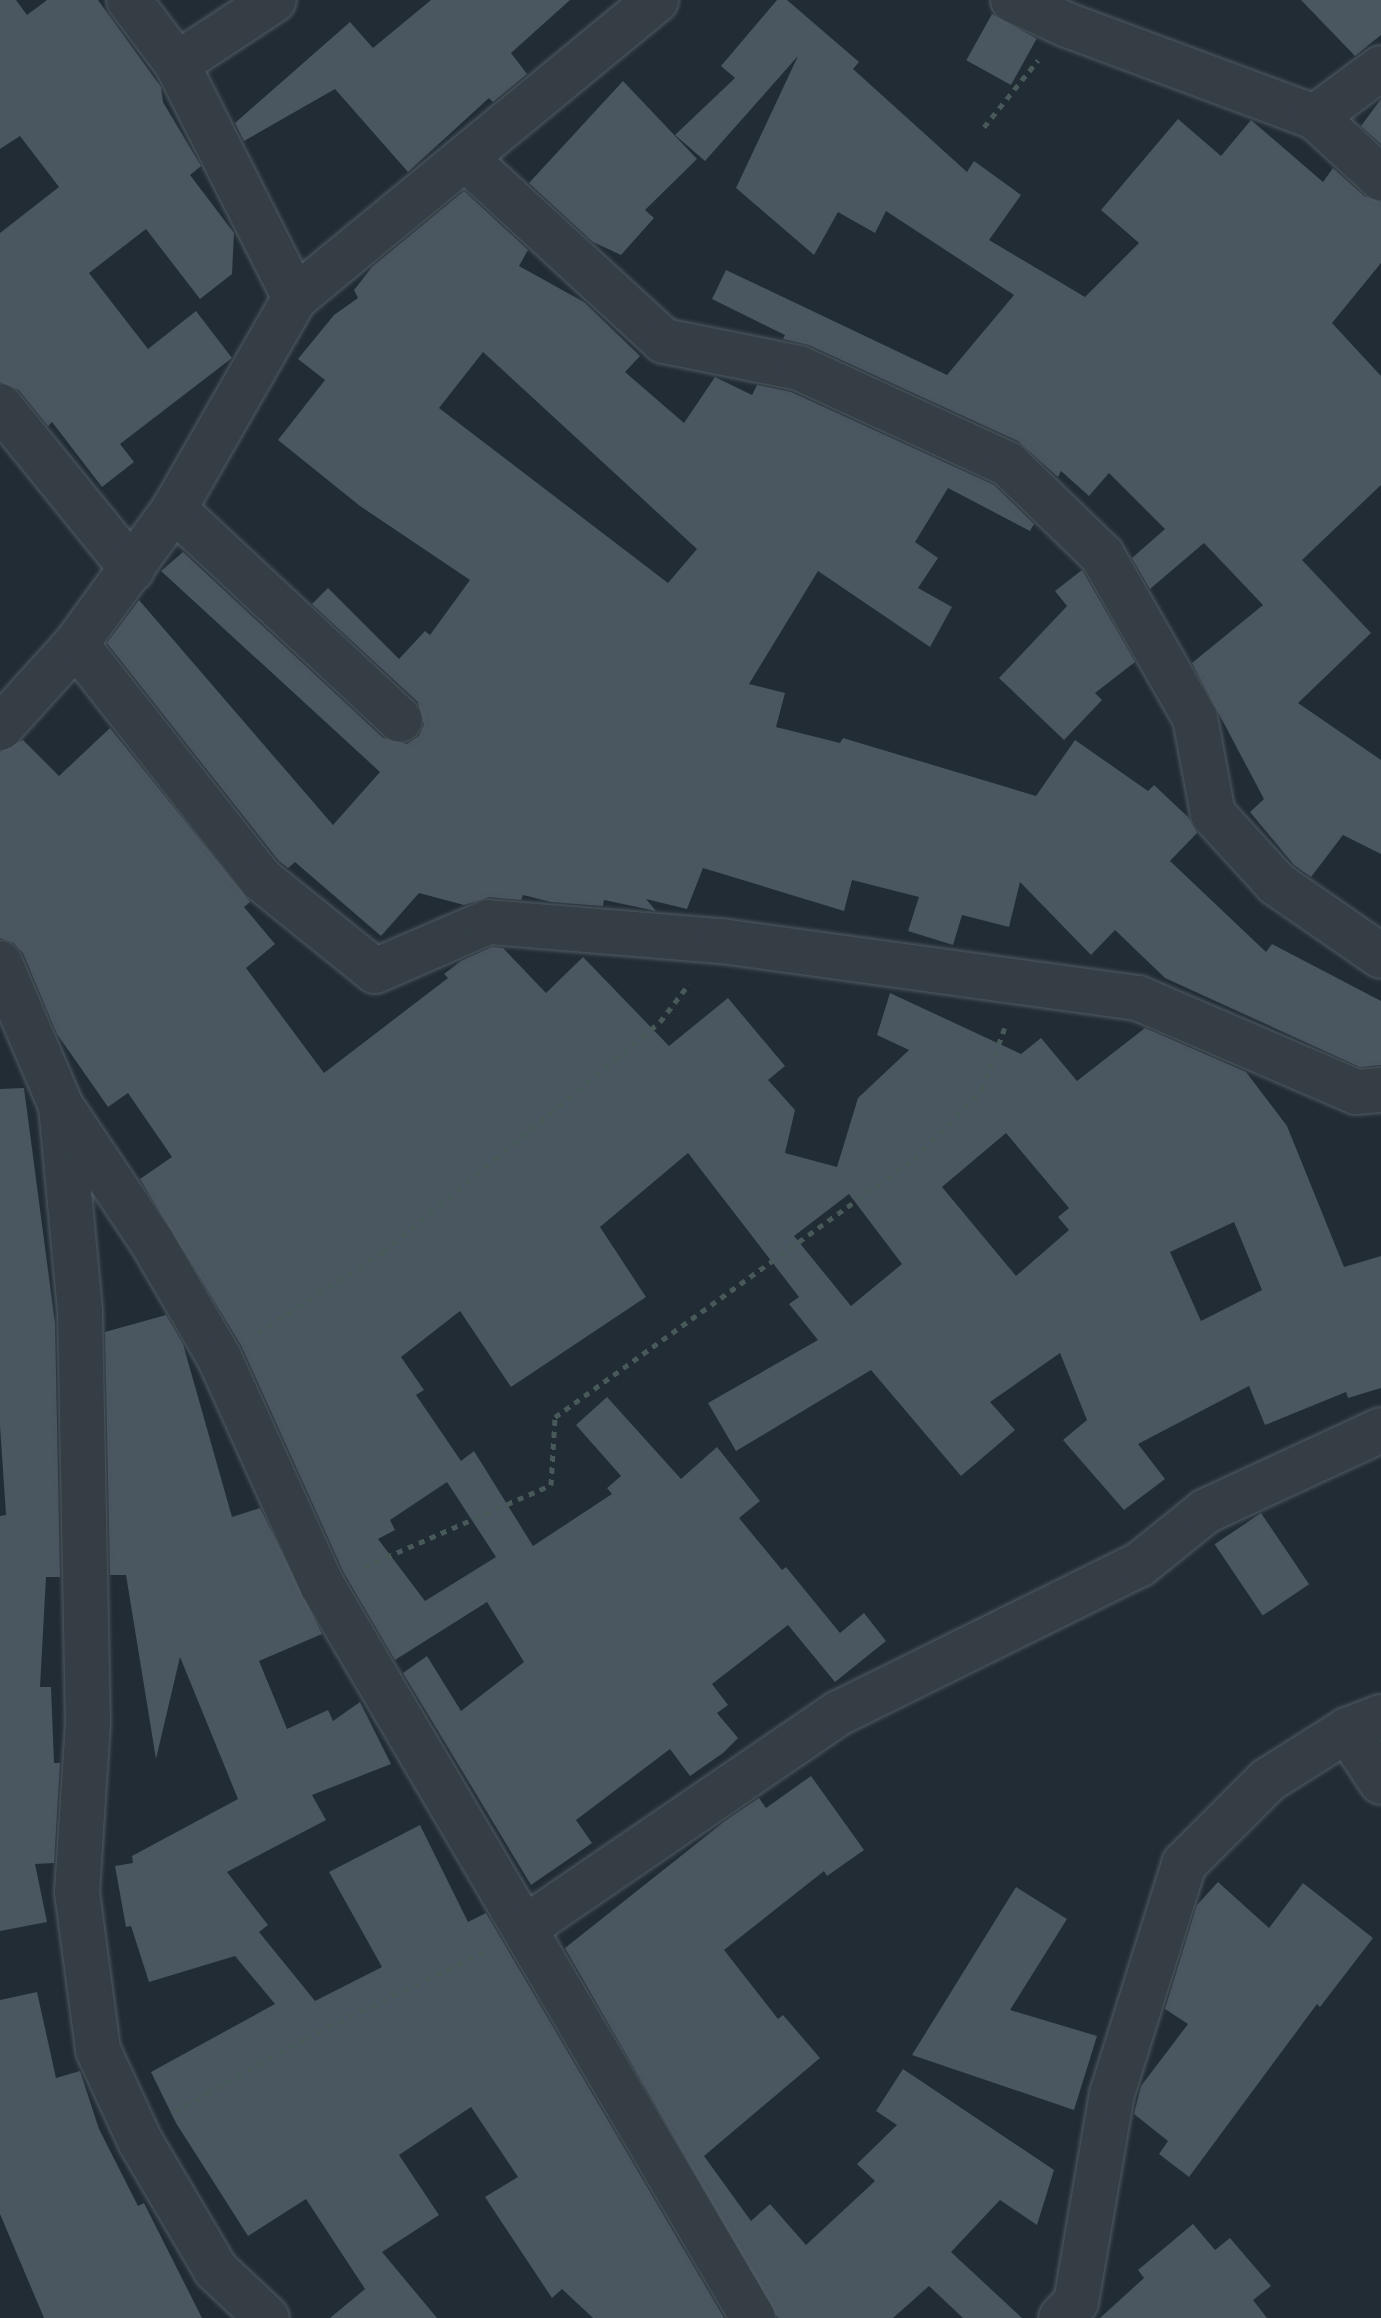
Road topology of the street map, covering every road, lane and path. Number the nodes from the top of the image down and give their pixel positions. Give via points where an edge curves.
1 (129, 0) edge
2 (274, 0) edge
3 (656, 0) edge
4 (1013, 0) edge
5 (1067, 25) junction
6 (177, 64) junction
7 (1381, 68) edge
8 (1315, 117) junction
9 (984, 127) dead end
10 (466, 159) junction
11 (1381, 178) edge
12 (295, 298) junction
13 (0, 406) edge
14 (174, 509) junction
15 (132, 569) junction
16 (76, 644) junction
17 (400, 720) dead end
18 (0, 728) edge
19 (721, 941) junction
20 (1381, 956) edge
21 (0, 963) edge
22 (1022, 980) junction
23 (1381, 1090) edge
24 (61, 1106) junction
25 (219, 1357) junction
26 (1381, 1430) edge
27 (322, 1585) junction
28 (1364, 1724) edge
29 (1381, 1782) edge
30 (526, 1927) junction
31 (140, 2141) junction
32 (261, 2315) edge
33 (753, 2318) edge
34 (1061, 2318) edge

1 - 6 street
2 - 6 street
3 - 10 street
4 - 5 street
5 - 8 street
5 - 9 path
6 - 12 street
7 - 8 street
8 - 11 street
10 - 12 street
10 - 20 street via 664,341 799,368 1008,464 1102,555 1195,718 1213,814 1277,884
12 - 14 street
13 - 15 street
14 - 15 street
14 - 17 street
15 - 16 street
16 - 18 street
16 - 19 street via 261,879 375,971 488,922
19 - 22 street
19 - 25 path via 660,1022 383,1252
21 - 24 street
22 - 23 street via 1138,998 1356,1092
22 - 27 path via 982,1090 914,1159 555,1417 551,1485
24 - 25 street via 152,1242
24 - 31 street via 80,1311 88,1542 88,1722 77,1892 98,2050
25 - 27 street
26 - 30 street via 1206,1511 1139,1565 839,1713
27 - 30 street
28 - 29 street
28 - 34 street via 1268,1780 1184,1864 1112,2094 1076,2302
30 - 31 path via 189,2100
30 - 33 street
31 - 32 street via 216,2270

